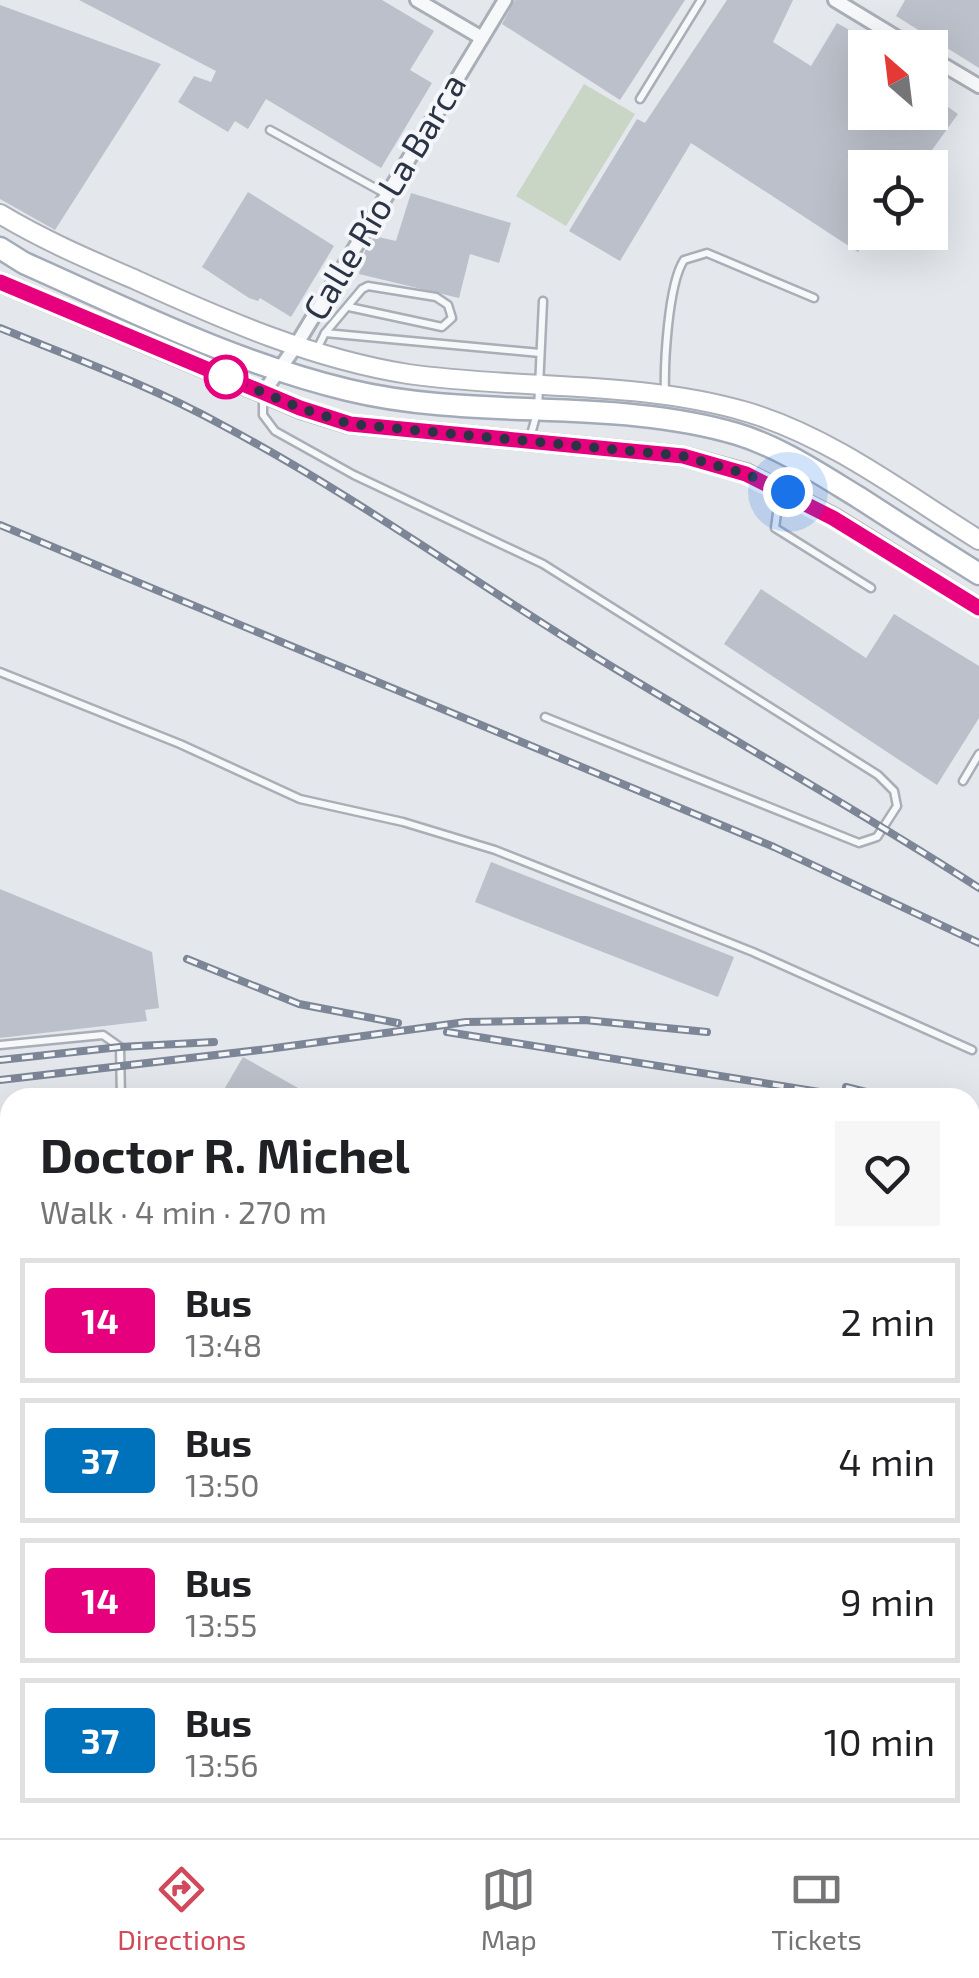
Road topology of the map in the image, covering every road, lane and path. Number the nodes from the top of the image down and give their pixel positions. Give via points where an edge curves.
1 (417, 0) edge
2 (505, 0) edge
3 (700, 0) edge
4 (835, 0) edge
5 (884, 30) edge
6 (482, 38) junction
7 (948, 68) edge
8 (979, 86) edge
9 (640, 99) dead end
10 (270, 130) dead end
11 (387, 195) junction
12 (0, 214) edge
13 (0, 248) edge
14 (0, 282) edge
15 (814, 298) dead end
16 (543, 301) dead end
17 (349, 307) junction
18 (325, 333) junction
19 (295, 347) junction
20 (315, 352) junction
21 (540, 353) junction
22 (279, 371) junction
23 (539, 385) junction
24 (263, 392) junction
25 (665, 396) junction
26 (538, 409) junction
27 (529, 442) junction
28 (808, 466) junction
29 (788, 492) junction
30 (979, 539) edge
31 (979, 574) edge
32 (871, 588) dead end
33 (979, 608) edge
34 (0, 672) edge
35 (545, 717) dead end
36 (979, 754) edge
37 (963, 781) dead end
38 (0, 1045) edge
39 (972, 1050) dead end
40 (121, 1088) edge

1 - 6 street
2 - 6 street, Calle Río La Barca
3 - 9 lane
4 - 5 street
6 - 11 street, Calle Río La Barca
7 - 8 street
10 - 11 lane
11 - 19 street, Calle Río La Barca
12 - 19 main road
13 - 22 main road
14 - 24 main road
15 - 25 lane via 706,253 684,260 676,278
16 - 21 lane
17 - 17 lane via 368,286 436,297 452,318 442,327
17 - 18 lane
18 - 20 lane
18 - 21 lane
19 - 20 main road
19 - 22 street, Calle Río La Barca
20 - 23 main road via 410,374
21 - 23 lane
22 - 24 street, Calle Río La Barca
22 - 26 main road via 439,406
23 - 25 main road
23 - 26 lane
24 - 27 main road via 350,424
24 - 35 lane via 263,415 276,430 354,475 544,564 878,775 894,791 897,806 877,837 859,843
25 - 30 main road via 785,425
26 - 27 lane
26 - 28 main road via 670,420 740,435
27 - 29 main road via 683,456
28 - 29 lane
28 - 31 main road
29 - 32 lane via 775,528
29 - 33 main road
34 - 39 lane via 300,800 495,850 753,952
36 - 37 lane
38 - 40 lane via 103,1035 120,1047

